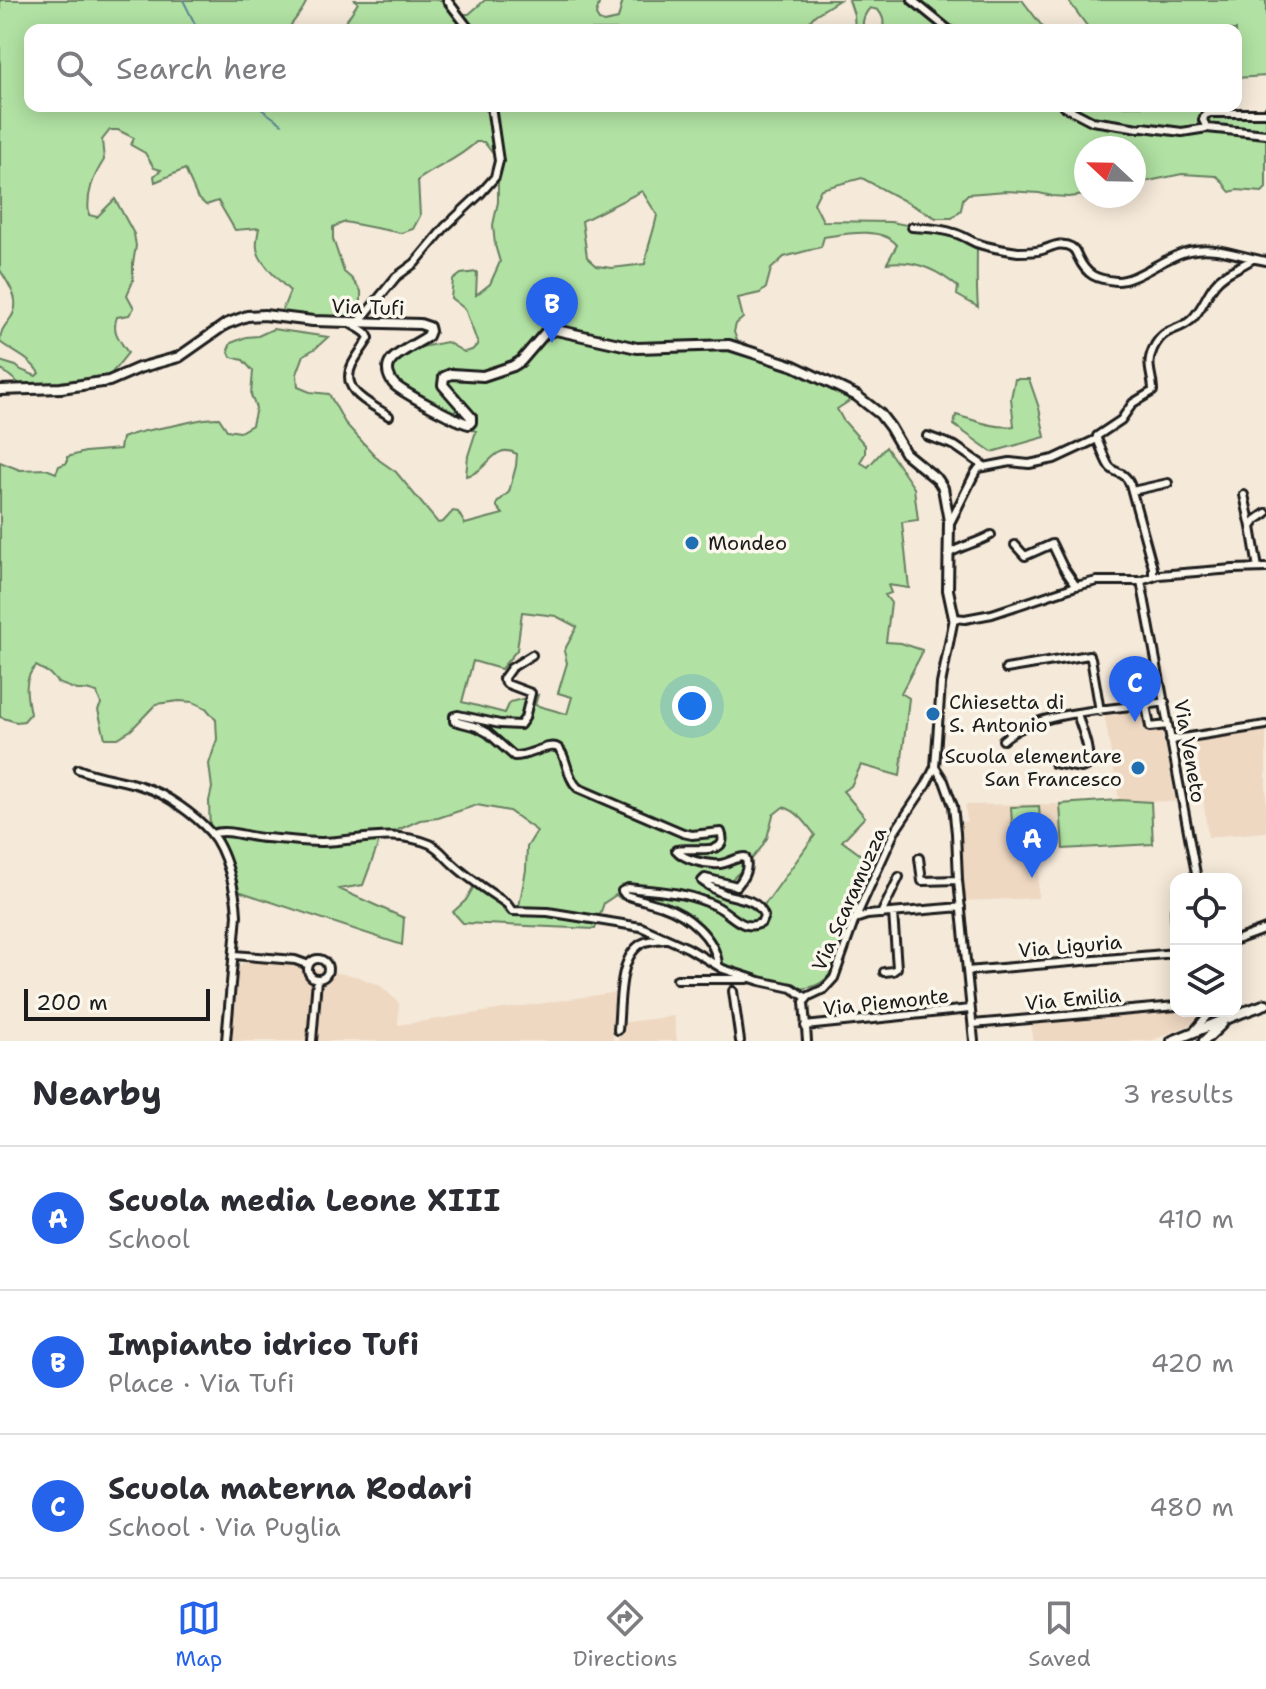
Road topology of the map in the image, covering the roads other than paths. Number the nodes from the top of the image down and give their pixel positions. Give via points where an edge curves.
1 (447, 0) edge
2 (912, 0) edge
3 (465, 24) edge
4 (942, 24) edge
5 (492, 112) edge
6 (1075, 112) edge
7 (1266, 113) edge
8 (1207, 128) junction
9 (1266, 134) edge
10 (912, 227) dead end
11 (1251, 260) junction
12 (1266, 261) edge
13 (348, 321) junction
14 (359, 322) junction
15 (0, 390) edge
16 (389, 416) dead end
17 (927, 436) dead end
18 (1097, 439) junction
19 (984, 466) junction
20 (1168, 483) dead end
21 (1132, 491) junction
22 (1244, 495) dead end
23 (1266, 513) edge
24 (1251, 527) junction
25 (949, 529) junction
26 (991, 535) dead end
27 (1015, 545) dead end
28 (948, 554) junction
29 (1262, 568) edge
30 (1153, 576) junction
31 (1141, 581) junction
32 (1076, 586) junction
33 (954, 618) junction
34 (532, 655) dead end
35 (1006, 669) dead end
36 (1165, 702) junction
37 (1146, 705) junction
38 (1100, 711) junction
39 (1077, 713) junction
40 (1168, 725) junction
41 (1266, 725) edge
42 (1003, 740) dead end
43 (1170, 740) junction
44 (1054, 763) dead end
45 (935, 767) junction
46 (78, 769) dead end
47 (212, 834) junction
48 (919, 858) dead end
49 (1196, 873) edge
50 (899, 877) dead end
51 (958, 880) junction
52 (961, 907) junction
53 (893, 913) junction
54 (881, 914) junction
55 (855, 919) junction
56 (1266, 929) edge
57 (1242, 938) edge
58 (667, 939) junction
59 (1170, 954) edge
60 (234, 955) junction
61 (718, 964) junction
62 (309, 965) junction
63 (967, 971) junction
64 (884, 972) dead end
65 (317, 979) junction
66 (677, 979) dead end
67 (751, 979) junction
68 (733, 991) dead end
69 (807, 998) junction
70 (1266, 1004) edge
71 (1170, 1007) edge
72 (970, 1009) junction
73 (1242, 1009) edge
74 (1249, 1010) junction
75 (1206, 1017) edge
76 (973, 1024) junction
77 (805, 1026) junction
78 (618, 1030) dead end
79 (1192, 1032) junction
80 (226, 1041) edge
81 (312, 1041) edge
82 (740, 1041) edge
83 (807, 1041) edge
84 (974, 1041) edge
85 (1172, 1041) edge
86 (1204, 1041) edge

1 - 3 street
2 - 4 street
5 - 14 street via 499,161 495,177
6 - 8 street via 1092,121 1141,128
7 - 8 street via 1208,113 1203,120
8 - 9 street
10 - 11 street via 953,232 989,247 1021,252 1069,246 1087,273 1115,280 1138,276 1172,255 1199,249
11 - 12 street
11 - 18 street via 1217,281 1190,320 1165,332 1149,363 1153,390
13 - 14 street, Via Tufi
13 - 15 street, Via Tufi via 247,316 179,357 109,381
13 - 16 street via 369,338 349,371 349,382 359,397
14 - 25 street, Via Tufi via 429,327 428,336 390,363 389,377 399,388 466,424 471,417 443,385 444,377 483,376 513,366 545,333 556,330 637,348 729,345 794,366 873,407 902,450 943,488
17 - 19 street
18 - 19 street via 1054,459
18 - 21 street via 1109,466 1126,476
19 - 25 street via 974,475
20 - 21 street
21 - 30 street
22 - 24 street
23 - 24 street
24 - 29 street
25 - 28 street
26 - 28 street
27 - 32 street via 1025,556 1052,544
28 - 33 street
29 - 30 street
30 - 31 street
31 - 32 street
31 - 36 street, Via Veneto
32 - 33 street via 992,614
33 - 45 street via 941,684
34 - 61 street via 503,679 532,694 520,725 458,715 454,721 484,730 514,756 555,747 578,788 683,833 721,832 718,847 676,850 716,864 745,857 747,869 737,886 702,880 723,894 755,903 764,916 761,923 742,924 684,893 622,891 687,919 709,940
35 - 38 street via 1089,655
36 - 37 street
36 - 40 street, Via Veneto
37 - 38 street
37 - 40 street via 1150,727
38 - 39 street
39 - 42 street via 1044,720
39 - 44 street via 1087,766
40 - 43 street, Via Veneto
41 - 43 street
43 - 49 street, Via Veneto
45 - 51 street via 953,806
45 - 55 street, Via Scaramuzza via 895,831
46 - 47 street via 172,799
47 - 58 street via 227,831 320,842 413,838 435,846 512,911 625,924
47 - 60 street via 237,903
48 - 51 street via 922,881
50 - 54 street
51 - 52 street
52 - 53 street
52 - 63 street
53 - 54 street
53 - 64 street via 897,968
54 - 55 street
55 - 69 street, Via Scaramuzza via 834,978
56 - 57 street
58 - 61 street
58 - 78 street via 646,942 631,953
59 - 63 street, Via Liguria
60 - 62 street
60 - 80 street
61 - 67 street
62 - 65 street via 309,974
62 - 65 street via 316,959 326,964 326,975
63 - 72 street
65 - 81 street
66 - 67 street
67 - 69 street via 792,988
68 - 82 street
69 - 77 street
70 - 74 street
71 - 76 street, Via Emilia
72 - 76 street
72 - 77 street, Via Piemonte
73 - 74 street
74 - 79 street
74 - 86 street via 1221,1024
75 - 79 street
76 - 84 street
77 - 83 street
79 - 85 street

